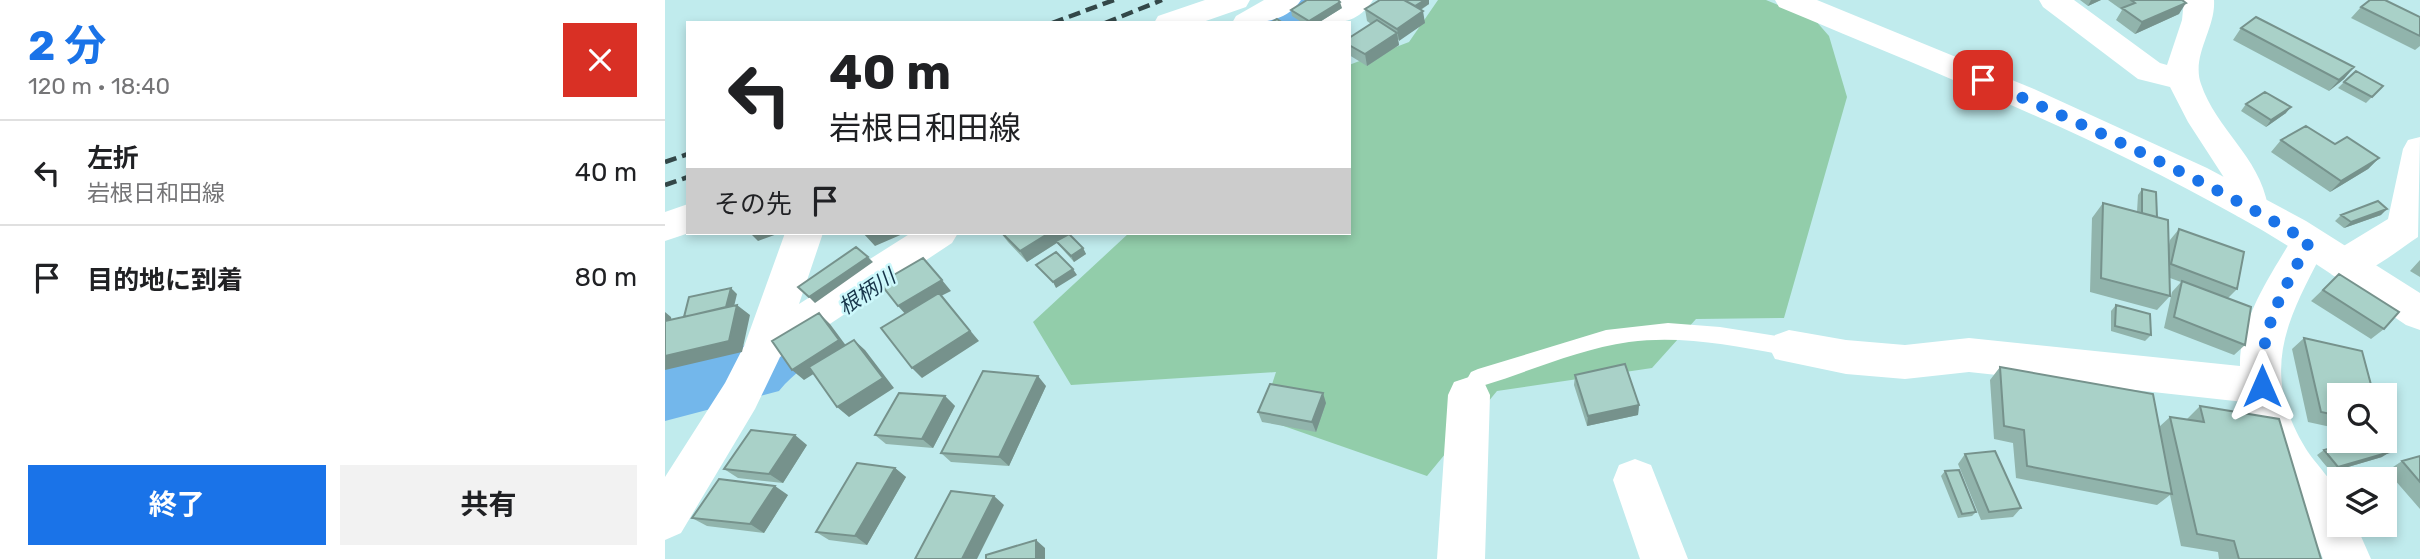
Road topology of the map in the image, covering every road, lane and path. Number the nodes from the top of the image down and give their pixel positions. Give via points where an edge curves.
1 (1235, 0) edge
2 (1286, 0) edge
3 (1358, 0) edge
4 (1790, 0) edge
5 (2055, 0) edge
6 (2199, 0) edge
7 (1176, 21) edge
8 (1250, 21) edge
9 (1327, 21) edge
10 (2183, 80) junction
11 (2420, 149) edge
12 (2250, 206) junction
13 (686, 219) edge
14 (665, 227) edge
15 (2413, 230) edge
16 (803, 235) edge
17 (936, 235) edge
18 (2309, 242) junction
19 (2345, 264) junction
20 (2420, 314) edge
21 (765, 345) junction
22 (1789, 347) joint
23 (2262, 386) junction
24 (1469, 395) joint
25 (1635, 480) dead end
26 (665, 518) edge
27 (1461, 559) edge
28 (1664, 559) edge
29 (2347, 559) edge

1 - 7 street
2 - 8 street
3 - 9 street
4 - 12 street via 1983,80
5 - 10 street via 2149,71
6 - 10 street via 2200,19 2189,36
10 - 12 street via 2246,184
11 - 15 street
12 - 18 street
13 - 14 street
15 - 19 street
16 - 21 street
17 - 21 street
18 - 19 street
18 - 23 street via 2262,345
19 - 20 street
21 - 26 street via 740,396
22 - 23 street via 1905,362 1969,355
22 - 24 lane via 1720,335 1647,332 1602,340 1478,379
23 - 29 street via 2291,465
24 - 27 street
25 - 28 street

